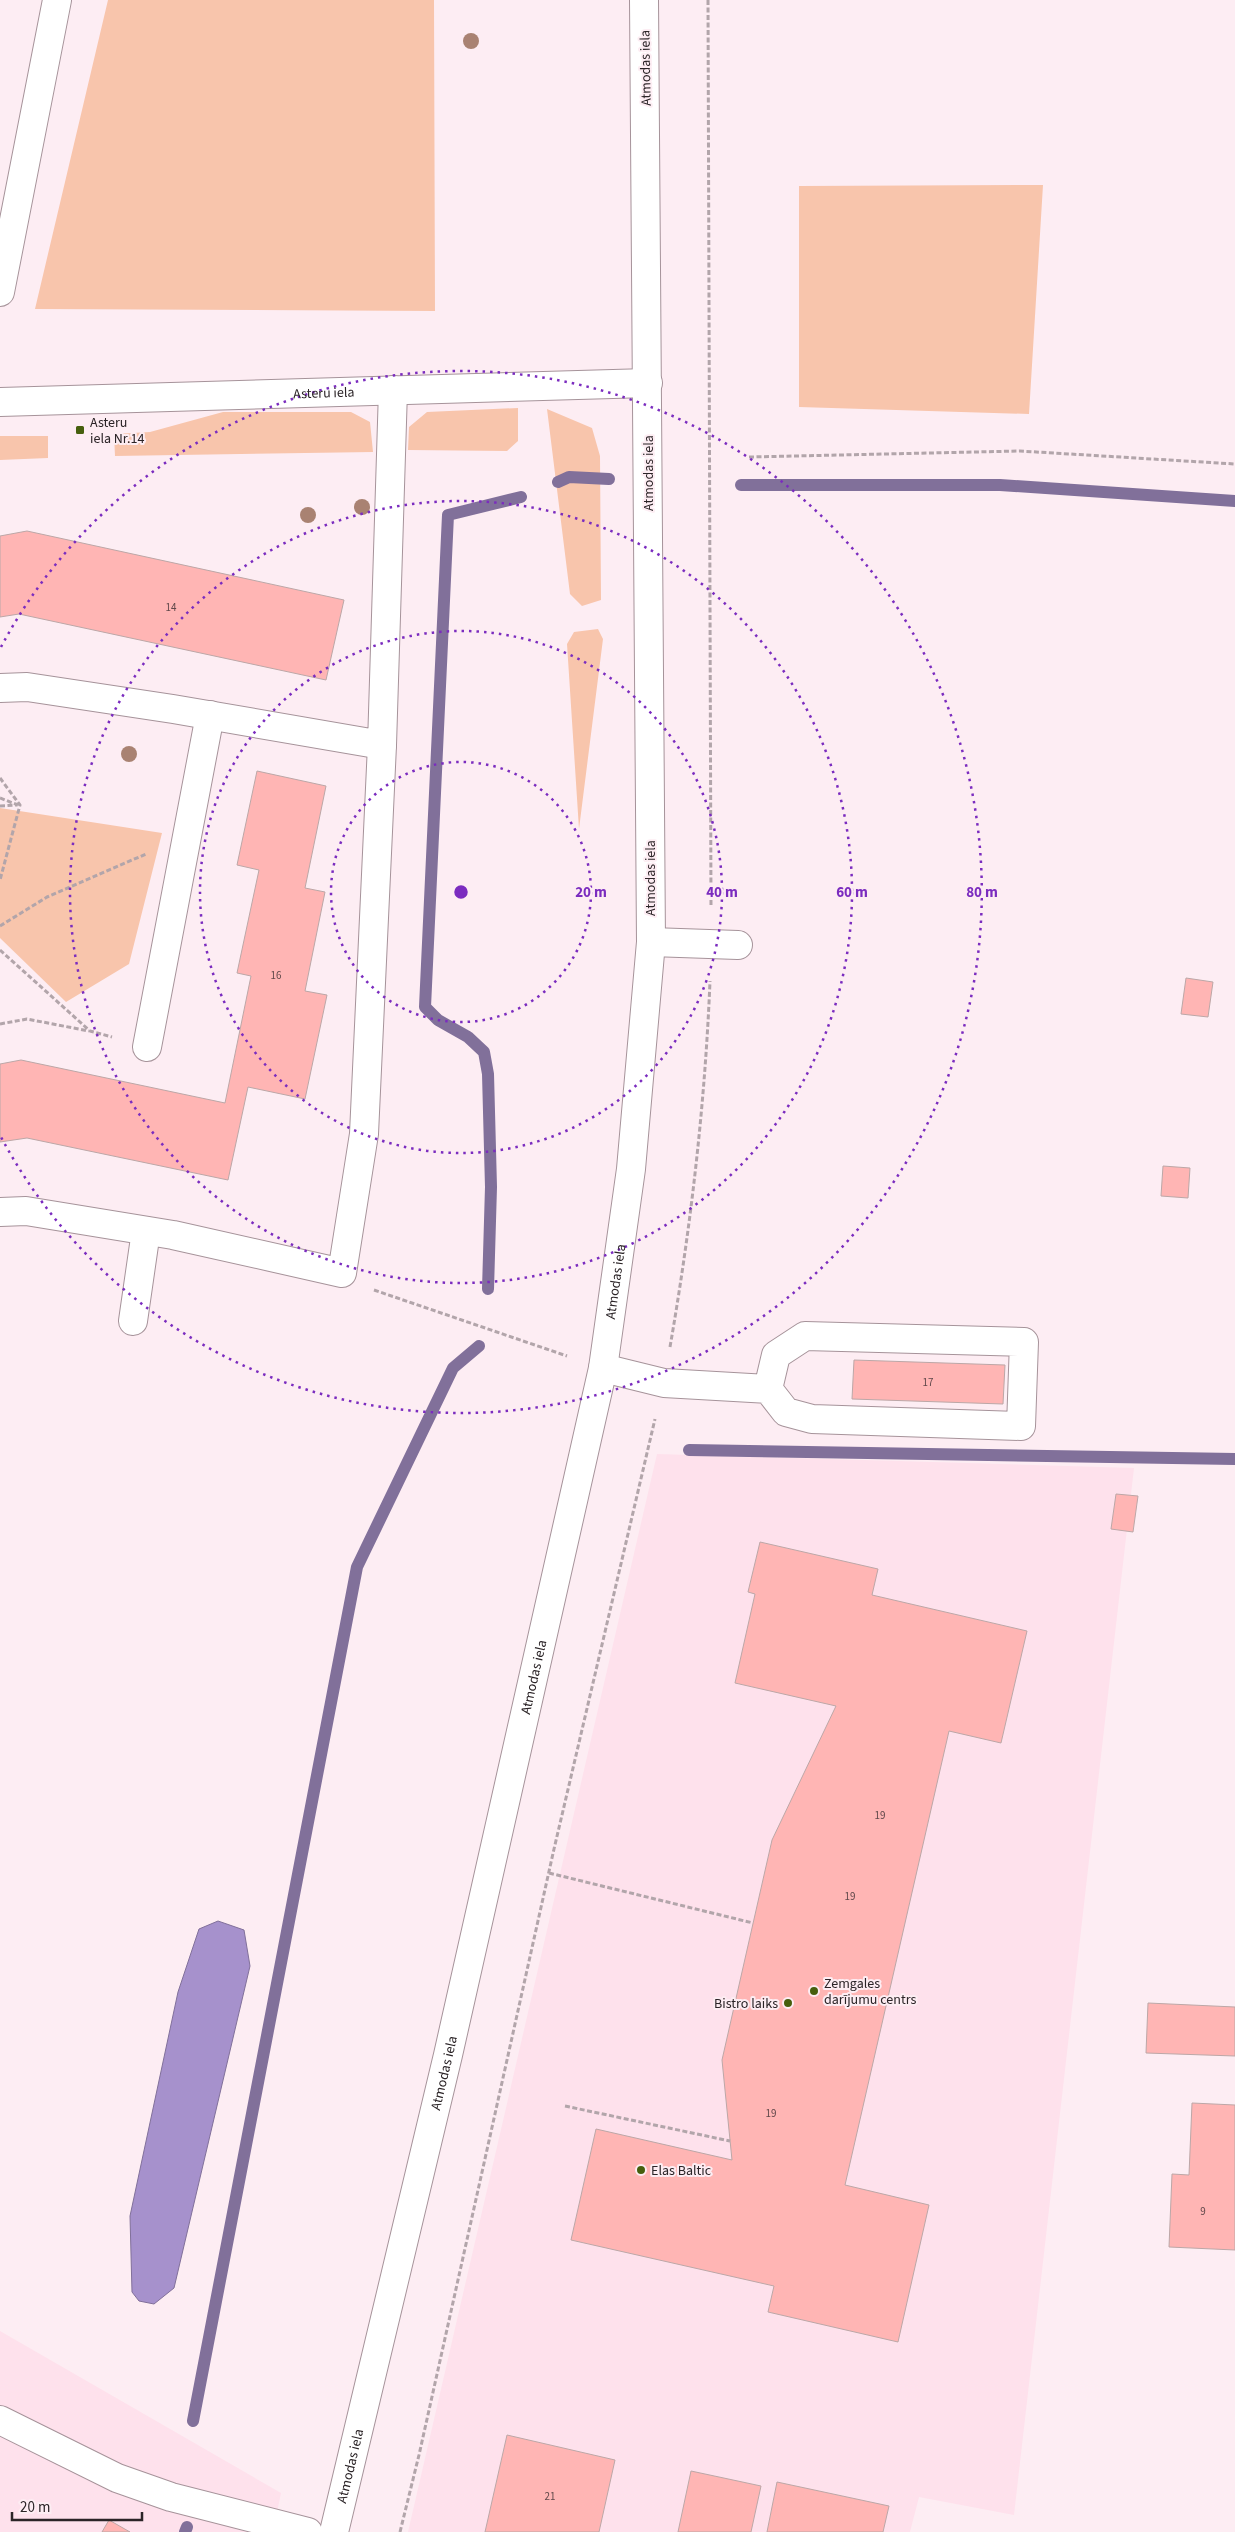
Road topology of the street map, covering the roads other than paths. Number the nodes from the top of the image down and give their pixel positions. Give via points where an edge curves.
1 (57, 0) edge
2 (644, 0) edge
3 (0, 292) edge
4 (648, 383) junction
5 (393, 390) junction
6 (0, 402) edge
7 (0, 688) edge
8 (210, 714) junction
9 (382, 745) junction
10 (651, 942) junction
11 (738, 945) dead end
12 (146, 1047) road end
13 (0, 1212) edge
14 (146, 1231) junction
15 (133, 1321) dead end
16 (603, 1368) junction
17 (768, 1388) junction
18 (0, 2420) edge
19 (308, 2532) edge
20 (334, 2532) edge

1 - 3 main road
2 - 4 main road, Atmodas iela
4 - 5 main road, Asteru iela
4 - 10 main road, Atmodas iela
5 - 6 main road, Asteru iela
5 - 9 main road
7 - 8 main road via 27,688
8 - 9 main road
8 - 12 main road
9 - 14 main road via 364,1134 342,1273
10 - 11 main road
10 - 16 main road, Atmodas iela via 631,1169
13 - 14 main road via 26,1211
14 - 15 main road
16 - 17 main road via 664,1383
16 - 20 main road, Atmodas iela via 450,2045
17 - 17 main road via 786,1412 812,1419 1021,1426 1024,1342 805,1336 776,1355
18 - 19 main road via 117,2478 171,2497

